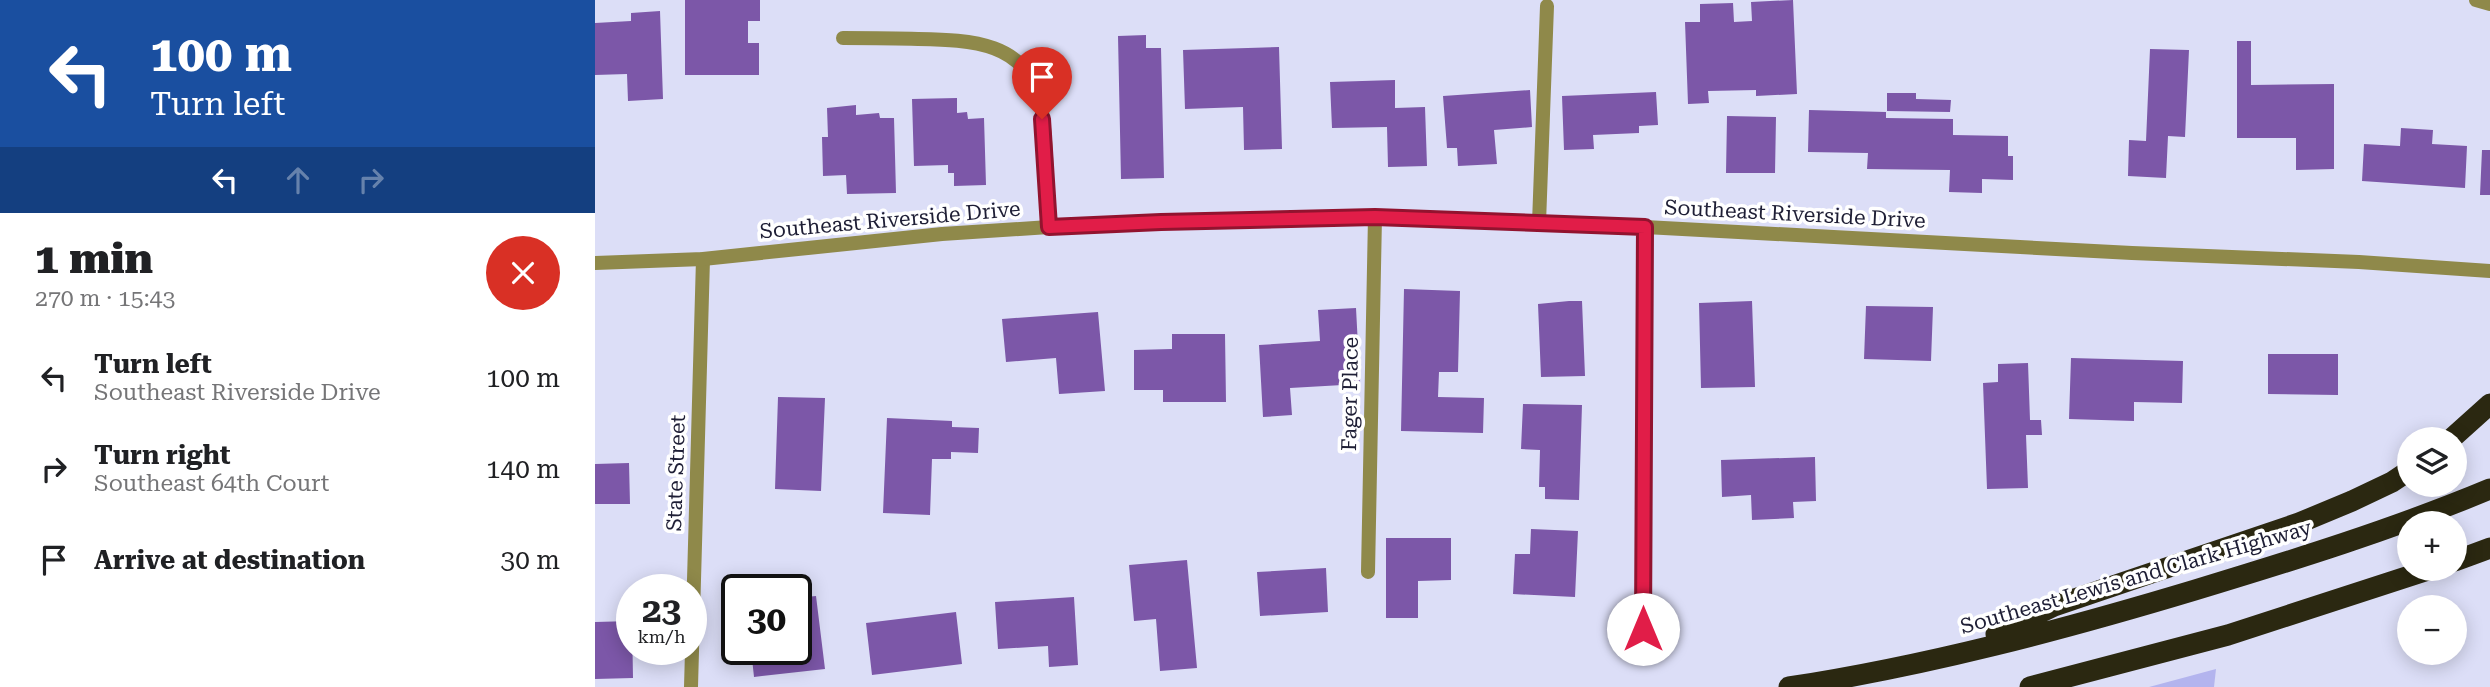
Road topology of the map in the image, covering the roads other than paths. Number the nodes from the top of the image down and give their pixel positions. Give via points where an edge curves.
1 (2476, 0) edge
2 (2490, 4) edge
3 (1547, 6) dead end
4 (843, 38) dead end
5 (1375, 217) junction
6 (1539, 223) junction
7 (1049, 227) junction
8 (1645, 227) junction
9 (703, 259) junction
10 (595, 263) edge
11 (2490, 271) edge
12 (2490, 404) edge
13 (2464, 427) edge
14 (2397, 479) edge
15 (2490, 489) edge
16 (2490, 548) edge
17 (2467, 557) edge
18 (1368, 572) dead end
19 (2397, 580) edge
20 (1643, 629) dead end
21 (1954, 654) junction
22 (691, 687) edge
23 (1789, 687) edge
24 (2030, 687) edge

1 - 2 street
3 - 6 street
4 - 7 street via 978,42 1006,53 1018,64 1041,104
5 - 6 street, Southeast Riverside Drive
5 - 7 street, Southeast Riverside Drive
5 - 18 street, Fager Place
6 - 8 street, Southeast Riverside Drive
7 - 9 street, Southeast Riverside Drive
8 - 11 street, Southeast Riverside Drive
8 - 20 street
9 - 10 street, Southeast Riverside Drive
9 - 22 street, State Street
12 - 13 highway
14 - 21 highway via 2299,523 2054,606
15 - 21 highway, Southeast Lewis and Clark Highway via 2287,562 2109,615
16 - 17 highway
19 - 24 highway via 2228,635
21 - 23 highway, Southeast Lewis and Clark Highway

